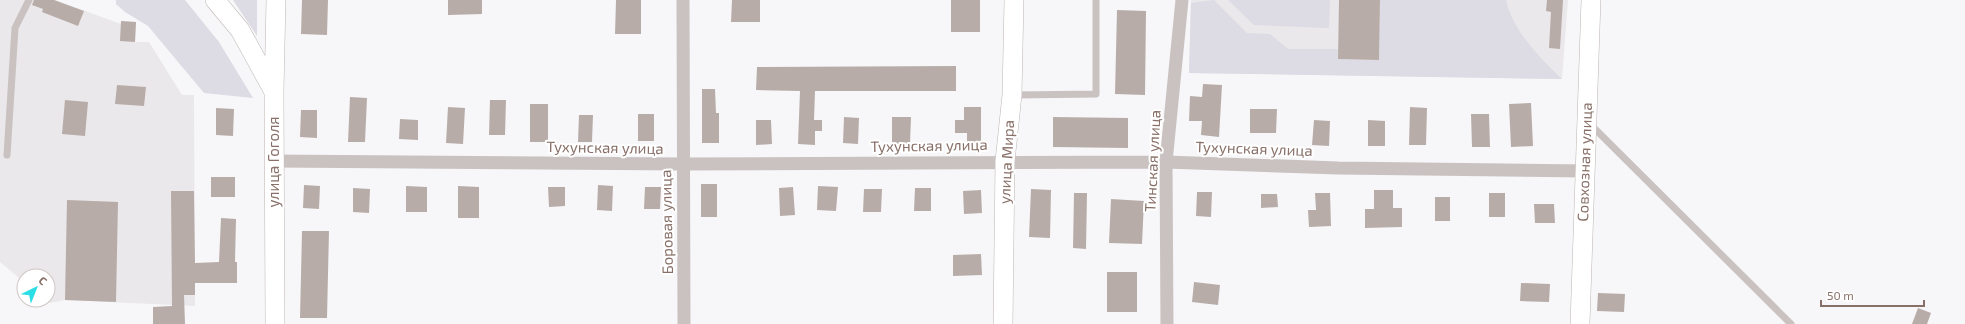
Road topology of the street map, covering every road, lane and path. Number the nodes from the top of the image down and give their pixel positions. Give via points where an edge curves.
1 (29, 0) edge
2 (215, 0) edge
3 (276, 0) edge
4 (683, 0) edge
5 (1014, 0) edge
6 (1096, 0) edge
7 (1182, 0) edge
8 (1591, 0) edge
9 (274, 92) junction
10 (1012, 95) junction
11 (1586, 120) junction
12 (7, 155) dead end
13 (274, 160) junction
14 (1005, 161) junction
15 (1166, 162) junction
16 (683, 164) junction
17 (1585, 171) junction
18 (275, 324) edge
19 (684, 324) edge
20 (1003, 324) edge
21 (1167, 324) edge
22 (1580, 324) edge
23 (1791, 324) edge

1 - 12 lane via 15,28
2 - 9 main road via 240,30
3 - 9 main road, улица Гоголя
4 - 16 street, Боровая улица
5 - 10 main road, улица Мира
6 - 10 lane via 1096,94
7 - 15 street, Тинская улица
8 - 11 main road, Совхозная улица
9 - 13 main road, улица Гоголя
10 - 14 main road, улица Мира
11 - 17 main road, Совхозная улица
11 - 23 lane
13 - 16 street, Тухунская улица
13 - 18 main road, улица Гоголя
14 - 15 street, Тухунская улица
14 - 16 street, Тухунская улица
14 - 20 main road, улица Мира
15 - 17 street, Тухунская улица via 1338,168
15 - 21 street, Тинская улица
16 - 19 street, Боровая улица
17 - 22 main road, Совхозная улица

